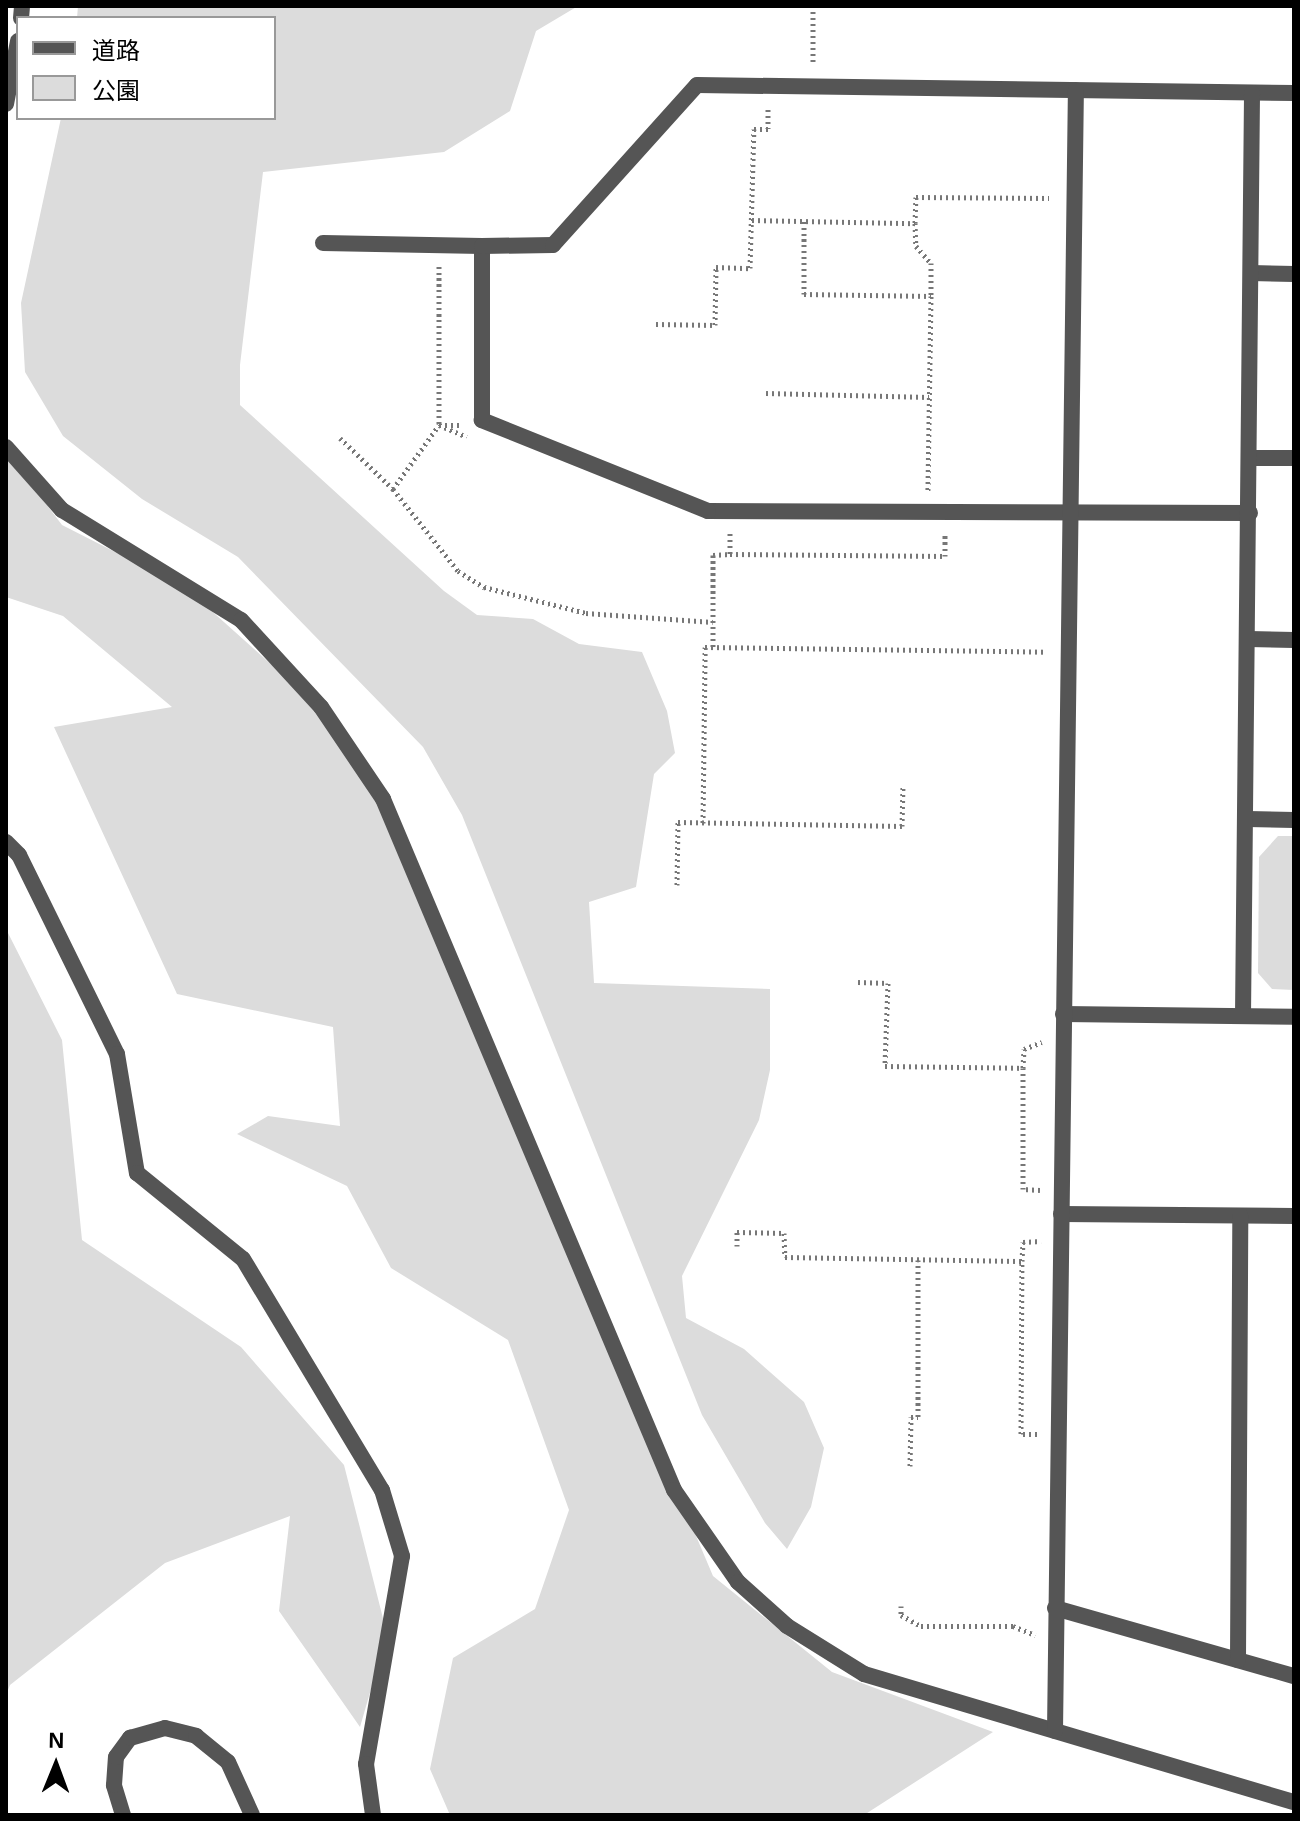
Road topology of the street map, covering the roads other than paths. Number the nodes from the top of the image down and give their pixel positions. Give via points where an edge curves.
1 (16, 52) edge
2 (1076, 90) junction
3 (1252, 93) junction
4 (1294, 93) edge
5 (6, 104) edge
6 (323, 243) dead end
7 (482, 246) junction
8 (1251, 273) junction
9 (1294, 274) edge
10 (6, 447) edge
11 (1250, 458) junction
12 (1294, 458) edge
13 (1070, 511) junction
14 (1250, 513) junction
15 (1249, 639) junction
16 (1294, 640) edge
17 (1248, 819) junction
18 (1294, 820) edge
19 (6, 842) edge
20 (1063, 1014) junction
21 (1243, 1016) junction
22 (1294, 1017) edge
23 (1061, 1214) junction
24 (1240, 1216) junction
25 (1294, 1216) edge
26 (1055, 1608) junction
27 (1238, 1660) junction
28 (1294, 1676) edge
29 (1055, 1731) junction
30 (1294, 1802) edge
31 (123, 1815) edge
32 (252, 1815) edge
33 (373, 1815) edge

1 - 5 street
2 - 3 street
2 - 7 street via 697,85 553,245
2 - 13 street
3 - 4 street
3 - 8 street
6 - 7 street
7 - 13 street via 482,420 708,511
8 - 9 street
8 - 11 street
10 - 29 street via 62,510 241,620 321,707 383,799 674,1490 738,1582 787,1626 864,1674
11 - 12 street
11 - 14 street
13 - 14 street
13 - 20 street
14 - 15 street
15 - 16 street
15 - 17 street
17 - 18 street
17 - 21 street
19 - 33 street via 19,855 117,1054 137,1173 243,1259 382,1490 402,1556 366,1764
20 - 21 street
20 - 23 street
21 - 22 street
23 - 24 street
23 - 26 street
24 - 25 street
24 - 27 street
26 - 27 street
26 - 29 street
27 - 28 street
29 - 30 street
31 - 32 street via 114,1785 116,1757 130,1738 165,1728 196,1736 228,1762

